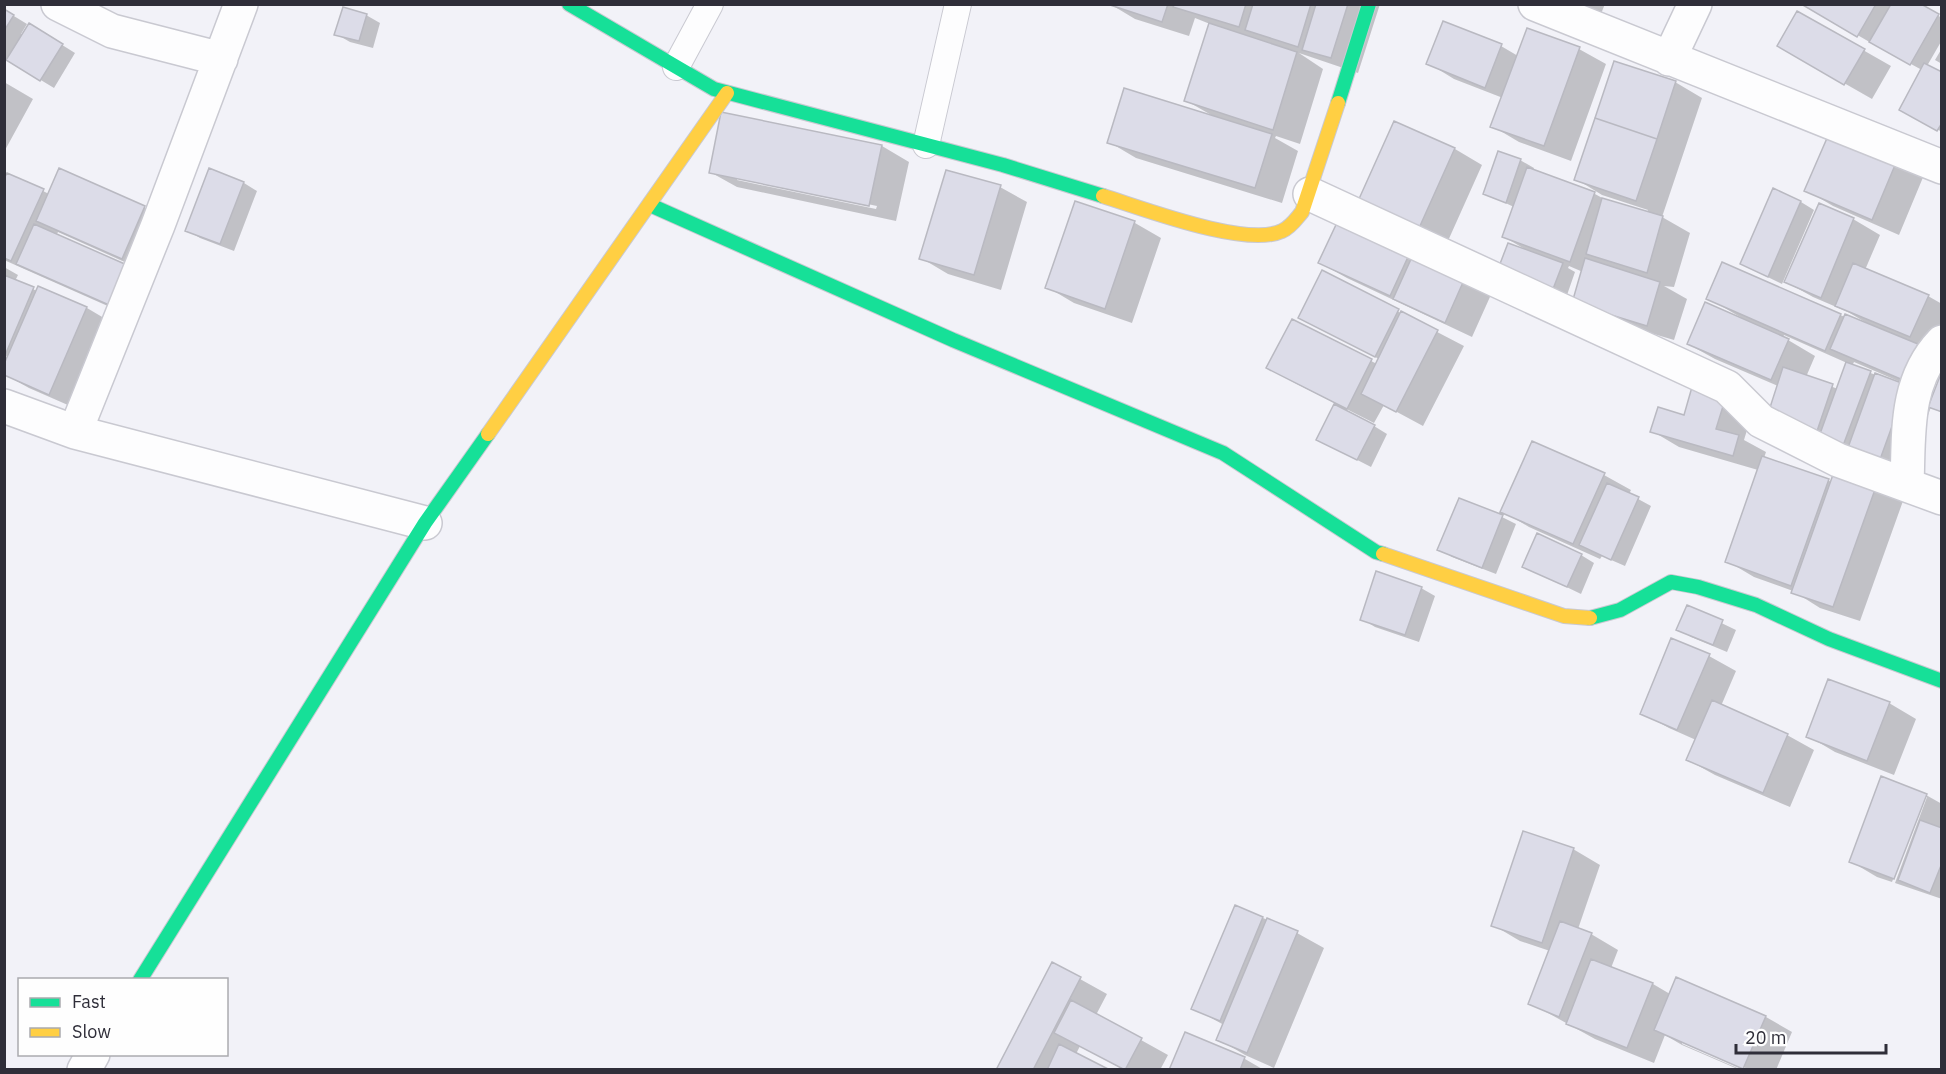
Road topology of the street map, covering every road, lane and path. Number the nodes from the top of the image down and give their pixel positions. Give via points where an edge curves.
1 (58, 4) edge
2 (241, 4) edge
3 (569, 4) edge
4 (710, 4) edge
5 (958, 4) edge
6 (1369, 4) edge
7 (1535, 4) edge
8 (1695, 4) edge
9 (222, 59) junction
10 (1670, 59) junction
11 (681, 70) junction
12 (727, 93) junction
13 (926, 145) junction
14 (1941, 167) edge
15 (1310, 194) junction
16 (650, 205) junction
17 (1941, 342) edge
18 (4, 406) edge
19 (75, 432) junction
20 (1907, 485) junction
21 (1941, 498) edge
22 (424, 523) junction
23 (1941, 681) edge
24 (141, 978) edge
25 (92, 1056) edge
26 (84, 1070) edge

1 - 9 street via 112,31
2 - 9 street
3 - 11 street
4 - 11 lane
5 - 13 lane
6 - 15 street
7 - 10 street
8 - 10 street
9 - 19 street
10 - 14 street
11 - 12 street
12 - 13 street
12 - 16 street
13 - 15 street via 1218,230 1256,236 1281,232 1290,226
15 - 20 street via 1727,387 1761,421 1838,460
16 - 22 street
16 - 23 street via 952,340 1223,453 1376,552 1580,619 1614,614 1671,582 1698,587 1756,605 1829,639
17 - 20 street via 1921,369 1913,390
18 - 19 street
19 - 22 street
20 - 21 street
22 - 24 street
25 - 26 street

